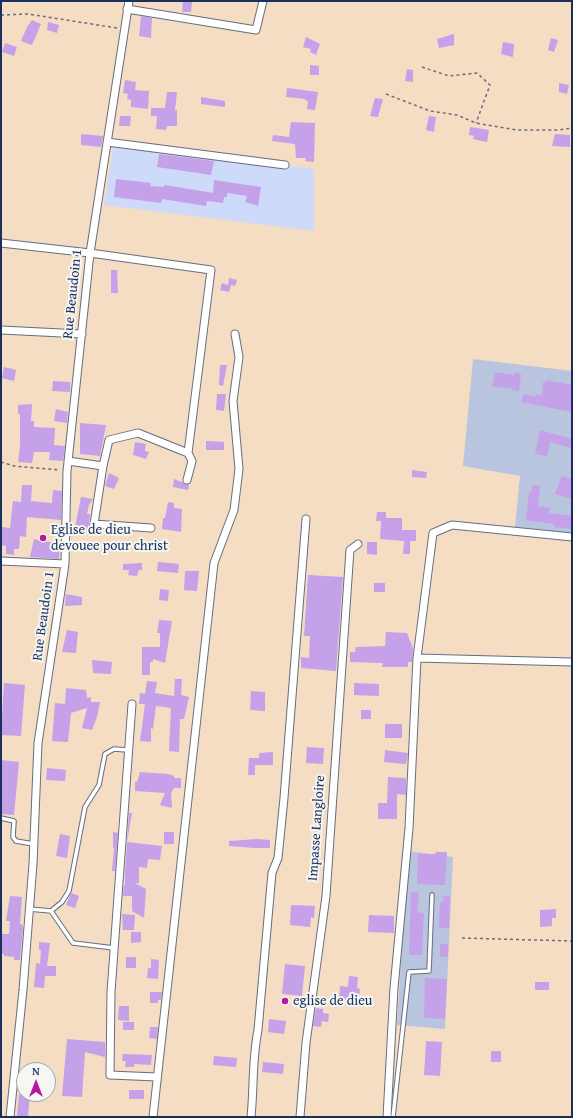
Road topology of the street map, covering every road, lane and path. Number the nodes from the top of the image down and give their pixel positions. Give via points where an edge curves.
1 (129, 1) edge
2 (263, 1) edge
3 (127, 9) junction
4 (1, 15) edge
5 (125, 30) junction
6 (422, 67) dead end
7 (386, 94) dead end
8 (476, 124) junction
9 (572, 128) edge
10 (107, 142) junction
11 (285, 165) dead end
12 (1, 243) edge
13 (90, 253) junction
14 (1, 330) edge
15 (82, 334) junction
16 (235, 334) dead end
17 (188, 453) junction
18 (68, 461) junction
19 (1, 462) edge
20 (103, 466) junction
21 (68, 471) junction
22 (187, 480) dead end
23 (306, 519) dead end
24 (151, 528) dead end
25 (572, 538) edge
26 (358, 544) dead end
27 (1, 560) edge
28 (65, 564) junction
29 (417, 658) junction
30 (572, 662) edge
31 (132, 704) dead end
32 (128, 750) junction
33 (1, 818) edge
34 (33, 844) junction
35 (432, 895) dead end
36 (29, 909) junction
37 (52, 911) junction
38 (462, 938) dead end
39 (572, 941) edge
40 (114, 948) junction
41 (157, 1076) junction
42 (10, 1117) edge
43 (153, 1117) edge
44 (251, 1117) edge
45 (300, 1117) edge
46 (387, 1117) edge
47 (393, 1117) edge

1 - 3 street, Rue Beaudoin 1
2 - 3 street via 256,30
3 - 5 street, Rue Beaudoin 1
4 - 5 path via 28,14
5 - 10 street, Rue Beaudoin 1
6 - 8 path via 449,76 477,73 490,85
7 - 8 path via 430,111 457,115
8 - 9 path via 517,130
10 - 11 street
10 - 13 street, Rue Beaudoin 1
12 - 13 street
13 - 15 street, Rue Beaudoin 1
13 - 17 street via 211,270
14 - 15 street
15 - 18 street, Rue Beaudoin 1
16 - 41 street via 239,357 233,401 239,469 234,510 214,563
17 - 20 street via 138,433 109,440
17 - 22 street via 192,461
18 - 20 street
18 - 21 street, Rue Beaudoin 1
19 - 21 path via 14,466
20 - 24 street via 94,524
21 - 28 street, Rue Beaudoin 1
23 - 44 street via 284,806 278,858 272,873 254,1052
25 - 29 street via 452,525 433,533
26 - 45 street, Impasse Langloire via 350,550 326,896 306,1044
27 - 28 street
28 - 34 street, Rue Beaudoin 1 via 38,743
29 - 30 street
29 - 46 street via 409,828 394,988
31 - 32 street
32 - 37 lane via 114,749 105,754 99,785 85,807 69,891
32 - 40 street
33 - 34 lane via 14,821 13,837 16,841
34 - 36 street, Rue Beaudoin 1
35 - 47 lane via 429,971 409,972
36 - 37 lane
36 - 42 street, Rue Beaudoin 1
37 - 40 lane via 73,943
38 - 39 path
40 - 41 street via 110,1075
41 - 43 street

